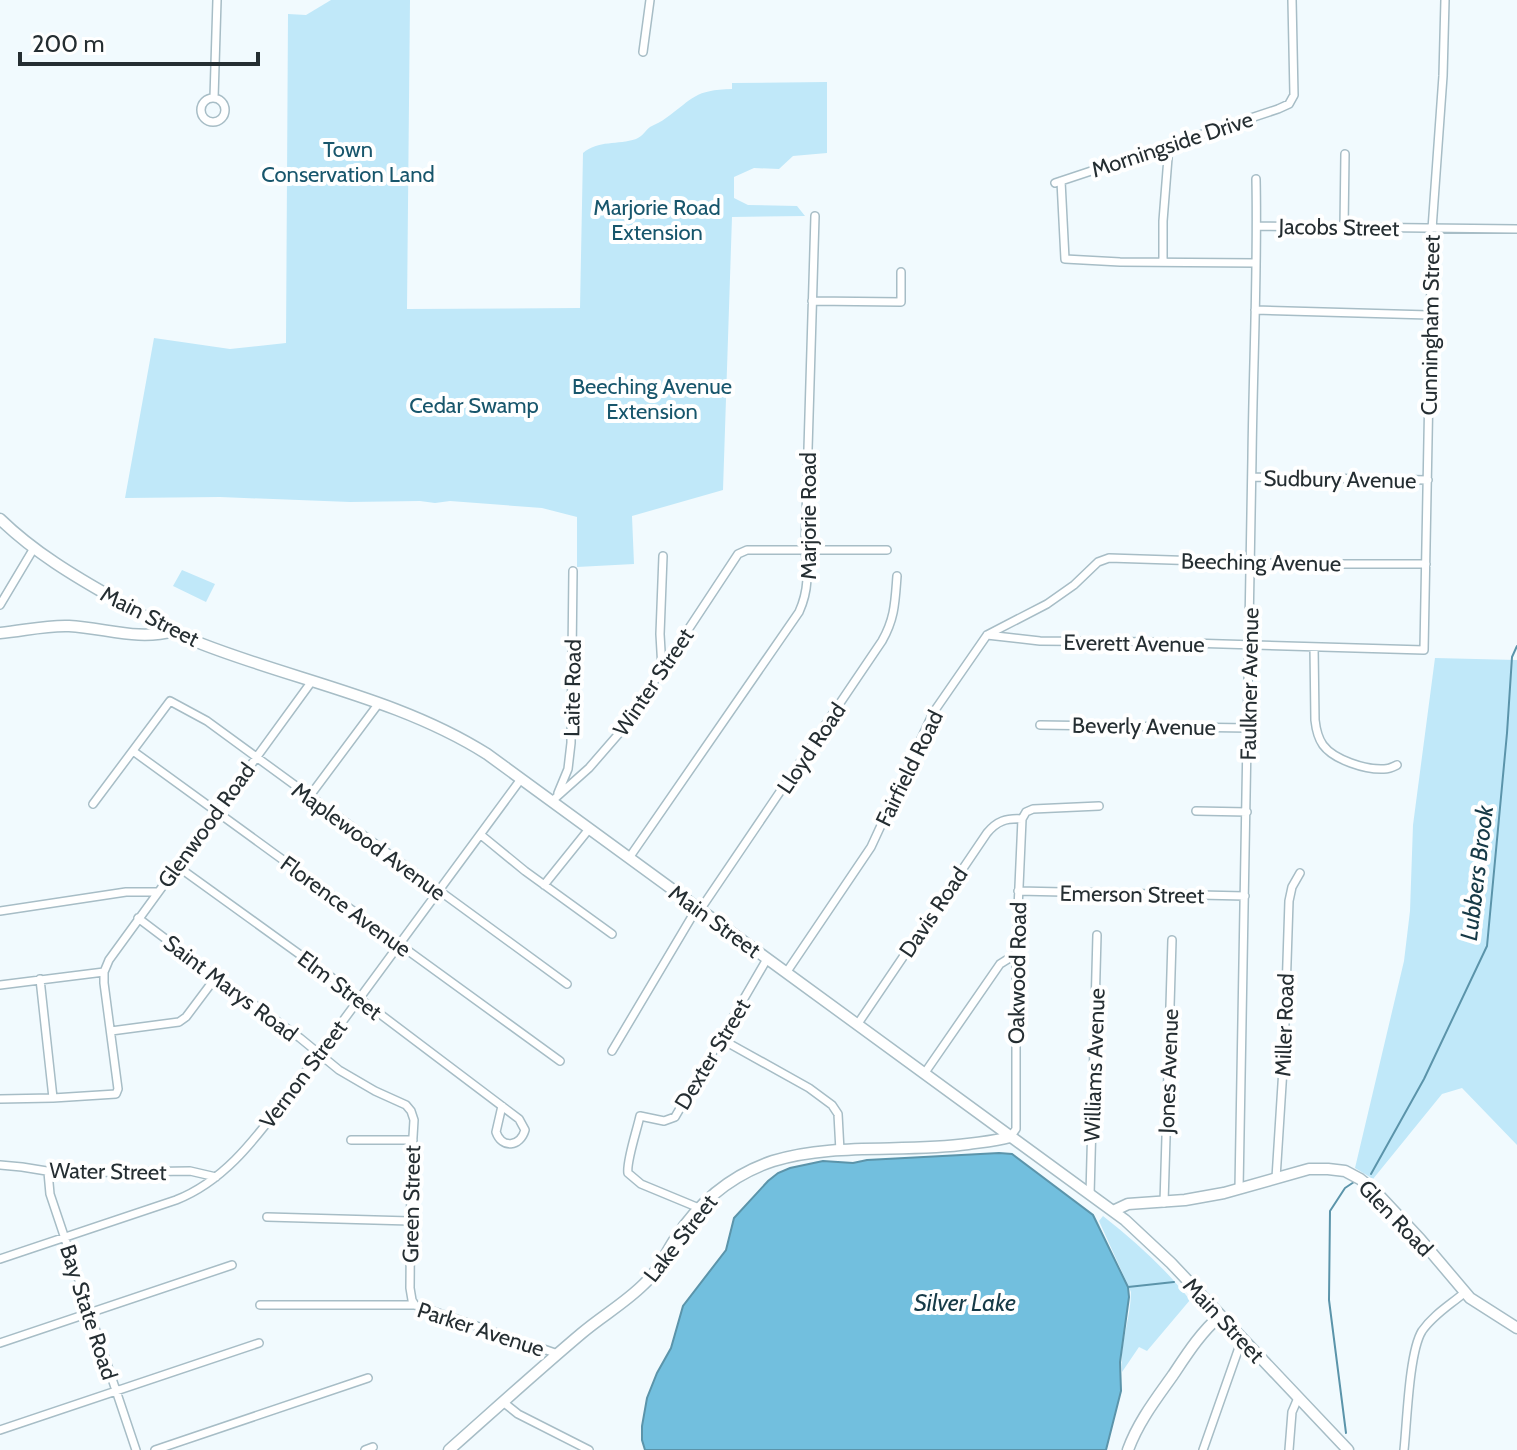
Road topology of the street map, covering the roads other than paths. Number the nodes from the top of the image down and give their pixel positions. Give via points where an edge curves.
1 (217, 0) edge
2 (650, 0) edge
3 (1292, 0) edge
4 (1445, 0) edge
5 (643, 52) dead end
6 (214, 98) dead end
7 (1169, 145) junction
8 (1345, 154) dead end
9 (1256, 179) dead end
10 (815, 216) dead end
11 (1257, 226) junction
12 (1344, 228) junction
13 (1432, 229) junction
14 (1517, 229) edge
15 (1163, 261) junction
16 (1256, 263) junction
17 (901, 272) dead end
18 (812, 301) junction
19 (1255, 310) junction
20 (1429, 315) junction
21 (1252, 477) junction
22 (1428, 480) junction
23 (0, 519) edge
24 (34, 548) junction
25 (805, 549) junction
26 (887, 550) dead end
27 (663, 556) dead end
28 (1098, 562) joint
29 (1251, 562) junction
30 (1426, 564) junction
31 (573, 571) dead end
32 (897, 576) dead end
33 (0, 605) edge
34 (174, 631) junction
35 (0, 633) edge
36 (987, 635) junction
37 (1250, 645) junction
38 (1314, 647) junction
39 (1424, 650) joint
40 (662, 669) junction
41 (312, 681) junction
42 (379, 703) junction
43 (1040, 725) dead end
44 (1249, 728) junction
45 (133, 751) junction
46 (255, 758) junction
47 (1397, 765) dead end
48 (521, 779) junction
49 (309, 797) junction
50 (552, 801) junction
51 (93, 804) dead end
52 (1099, 806) dead end
53 (1196, 811) dead end
54 (216, 812) junction
55 (1247, 812) junction
56 (1022, 819) junction
57 (589, 829) junction
58 (481, 835) junction
59 (629, 858) junction
60 (177, 866) junction
61 (1300, 873) dead end
62 (544, 885) junction
63 (439, 891) junction
64 (1018, 891) junction
65 (158, 892) junction
66 (1245, 896) junction
67 (699, 909) junction
68 (0, 911) edge
69 (138, 918) junction
70 (612, 934) dead end
71 (1097, 935) dead end
72 (1172, 940) dead end
73 (399, 945) junction
74 (1016, 954) junction
75 (767, 959) junction
76 (104, 972) junction
77 (786, 973) junction
78 (216, 977) junction
79 (40, 979) junction
80 (567, 984) dead end
81 (0, 985) edge
82 (359, 999) junction
83 (857, 1025) junction
84 (111, 1031) junction
85 (721, 1039) junction
86 (612, 1051) dead end
87 (319, 1054) junction
88 (560, 1061) dead end
89 (924, 1074) junction
90 (53, 1098) junction
91 (0, 1099) edge
92 (406, 1105) joint
93 (502, 1106) junction
94 (1010, 1137) junction
95 (351, 1140) dead end
96 (413, 1140) junction
97 (840, 1151) junction
98 (0, 1165) edge
99 (48, 1172) junction
100 (216, 1177) junction
101 (1276, 1178) junction
102 (1239, 1189) junction
103 (1090, 1195) junction
104 (1164, 1203) junction
105 (699, 1208) junction
106 (1113, 1211) junction
107 (267, 1217) dead end
108 (410, 1221) junction
109 (64, 1237) junction
110 (0, 1259) edge
111 (232, 1265) dead end
112 (1464, 1293) junction
113 (260, 1305) dead end
114 (415, 1305) junction
115 (90, 1313) junction
116 (1220, 1316) junction
117 (1517, 1328) edge
118 (1242, 1339) junction
119 (0, 1343) edge
120 (259, 1343) dead end
121 (558, 1354) junction
122 (368, 1378) dead end
123 (116, 1392) junction
124 (1298, 1398) junction
125 (503, 1402) junction
126 (0, 1430) edge
127 (136, 1450) edge
128 (155, 1450) edge
129 (449, 1450) edge
130 (589, 1450) edge
131 (1128, 1450) edge
132 (1203, 1450) edge
133 (1289, 1450) edge
134 (1348, 1450) edge
135 (1404, 1450) edge

1 - 6 street
2 - 5 street
3 - 7 street, Morningside Drive via 1294,95 1289,104
4 - 13 street, Cunningham Street
7 - 15 street
7 - 15 street, Morningside Drive via 1058,182 1064,258
8 - 12 street
9 - 11 street, Faulkner Avenue
10 - 18 street, Marjorie Road
11 - 12 street, Jacobs Street
11 - 16 street, Faulkner Avenue
12 - 13 street, Jacobs Street
13 - 14 street, Jacobs Street
13 - 20 street, Cunningham Street
15 - 16 street
16 - 19 street, Faulkner Avenue
17 - 18 street via 901,302
18 - 25 street, Marjorie Road
19 - 20 street
19 - 21 street, Faulkner Avenue
20 - 22 street, Cunningham Street
21 - 22 street, Sudbury Avenue
21 - 29 street, Faulkner Avenue
22 - 30 street, Cunningham Street
23 - 24 main road, Main Street
24 - 33 street
24 - 34 main road, Main Street
25 - 26 street
25 - 40 street, Winter Street via 736,556
25 - 59 street, Marjorie Road via 807,589 799,612
27 - 40 street
28 - 29 street, Beeching Avenue
28 - 36 street, Fairfield Road via 1047,604
29 - 30 street, Beeching Avenue
29 - 37 street, Faulkner Avenue
30 - 39 street, Cunningham Street
31 - 50 street, Laite Road via 570,758
32 - 67 street, Lloyd Road via 894,612 882,641
34 - 35 main road via 138,636 65,626
34 - 41 main road, Main Street
36 - 37 street, Everett Avenue
36 - 77 street, Fairfield Road via 933,713 871,847
37 - 38 street, Everett Avenue
37 - 44 street, Faulkner Avenue
38 - 39 street, Everett Avenue
38 - 47 street via 1315,720 1324,747 1351,763 1384,769
40 - 50 street, Winter Street via 613,741
41 - 42 main road, Main Street
41 - 46 street, Glenwood Road
42 - 48 main road, Main Street via 456,735
42 - 49 street
43 - 44 street, Beverly Avenue
44 - 55 street, Faulkner Avenue
45 - 46 street, Maplewood Avenue via 170,701
45 - 51 street
45 - 54 street, Florence Avenue
46 - 49 street, Maplewood Avenue
46 - 54 street, Glenwood Road
48 - 50 main road, Main Street
48 - 58 street, Vernon Street
49 - 63 street, Maplewood Avenue
50 - 57 main road, Main Street
52 - 56 street via 1029,810
53 - 55 street
54 - 60 street, Glenwood Road
54 - 73 street, Florence Avenue
55 - 66 street, Faulkner Avenue
56 - 64 street, Oakwood Road
56 - 83 street, Davis Road via 1007,819 991,829
57 - 59 main road, Main Street
57 - 62 street
58 - 62 street
58 - 63 street, Vernon Street
59 - 67 main road, Main Street
60 - 65 street, Glenwood Road
60 - 82 street, Elm Street
61 - 101 street, Miller Road via 1289,901
62 - 70 street
63 - 73 street, Vernon Street
63 - 80 street, Maplewood Avenue
64 - 66 street, Emerson Street
64 - 74 street, Oakwood Road
65 - 68 street
65 - 69 street, Glenwood Road
66 - 102 street, Faulkner Avenue
67 - 75 main road, Main Street
67 - 86 street, Lloyd Road
69 - 76 street, Glenwood Road
69 - 78 street, Saint Marys Road
71 - 103 street, Williams Avenue
72 - 104 street, Jones Avenue
73 - 82 street, Vernon Street
73 - 88 street, Florence Avenue
74 - 89 street via 1000,964
74 - 94 street, Oakwood Road via 1016,1129
75 - 77 main road, Main Street
75 - 85 street, Dexter Street
76 - 79 street
76 - 84 street
77 - 83 main road, Main Street
78 - 84 street via 179,1022
78 - 87 street, Saint Marys Road
79 - 81 street
79 - 90 street
82 - 87 street, Vernon Street
82 - 93 street, Elm Street
83 - 89 main road, Main Street
84 - 90 street via 116,1094
85 - 97 street via 832,1105 838,1114
85 - 105 street, Dexter Street via 673,1118 640,1116 627,1165 641,1184
87 - 92 street, Saint Marys Road
87 - 100 street, Vernon Street via 255,1138
89 - 94 main road, Main Street
90 - 91 street
92 - 96 street, Green Street via 414,1120
93 - 93 street, Elm Street via 496,1132 502,1142 516,1144 524,1126
94 - 97 main road, Lake Street via 946,1147
94 - 103 main road, Main Street
95 - 96 street
96 - 108 street, Green Street
97 - 105 main road, Lake Street via 759,1166 725,1184
98 - 99 street, Water Street
99 - 100 street, Water Street via 190,1171
99 - 109 street, Bay State Road
100 - 109 street, Vernon Street via 187,1195
101 - 102 main road, Glen Road
101 - 112 main road, Glen Road via 1319,1168 1360,1179
102 - 104 main road, Glen Road
103 - 106 main road, Main Street
104 - 106 main road, Glen Road via 1128,1204
105 - 121 main road, Lake Street via 644,1285
106 - 116 main road, Main Street via 1155,1246
107 - 108 street
108 - 114 street, Green Street
109 - 110 street, Vernon Street
109 - 115 street, Bay State Road
111 - 115 street
112 - 117 main road, Glen Road
112 - 135 street via 1434,1317 1418,1339
113 - 114 street, Parker Avenue
114 - 121 street, Parker Avenue
115 - 119 street
115 - 123 street, Bay State Road
116 - 118 main road, Main Street
116 - 131 main road via 1145,1415
118 - 124 main road, Main Street
118 - 132 street
120 - 123 street
121 - 125 main road, Lake Street
122 - 128 street
123 - 126 street
123 - 127 street, Bay State Road
124 - 133 street
124 - 134 main road, Main Street
125 - 129 main road, Lake Street
125 - 130 street

